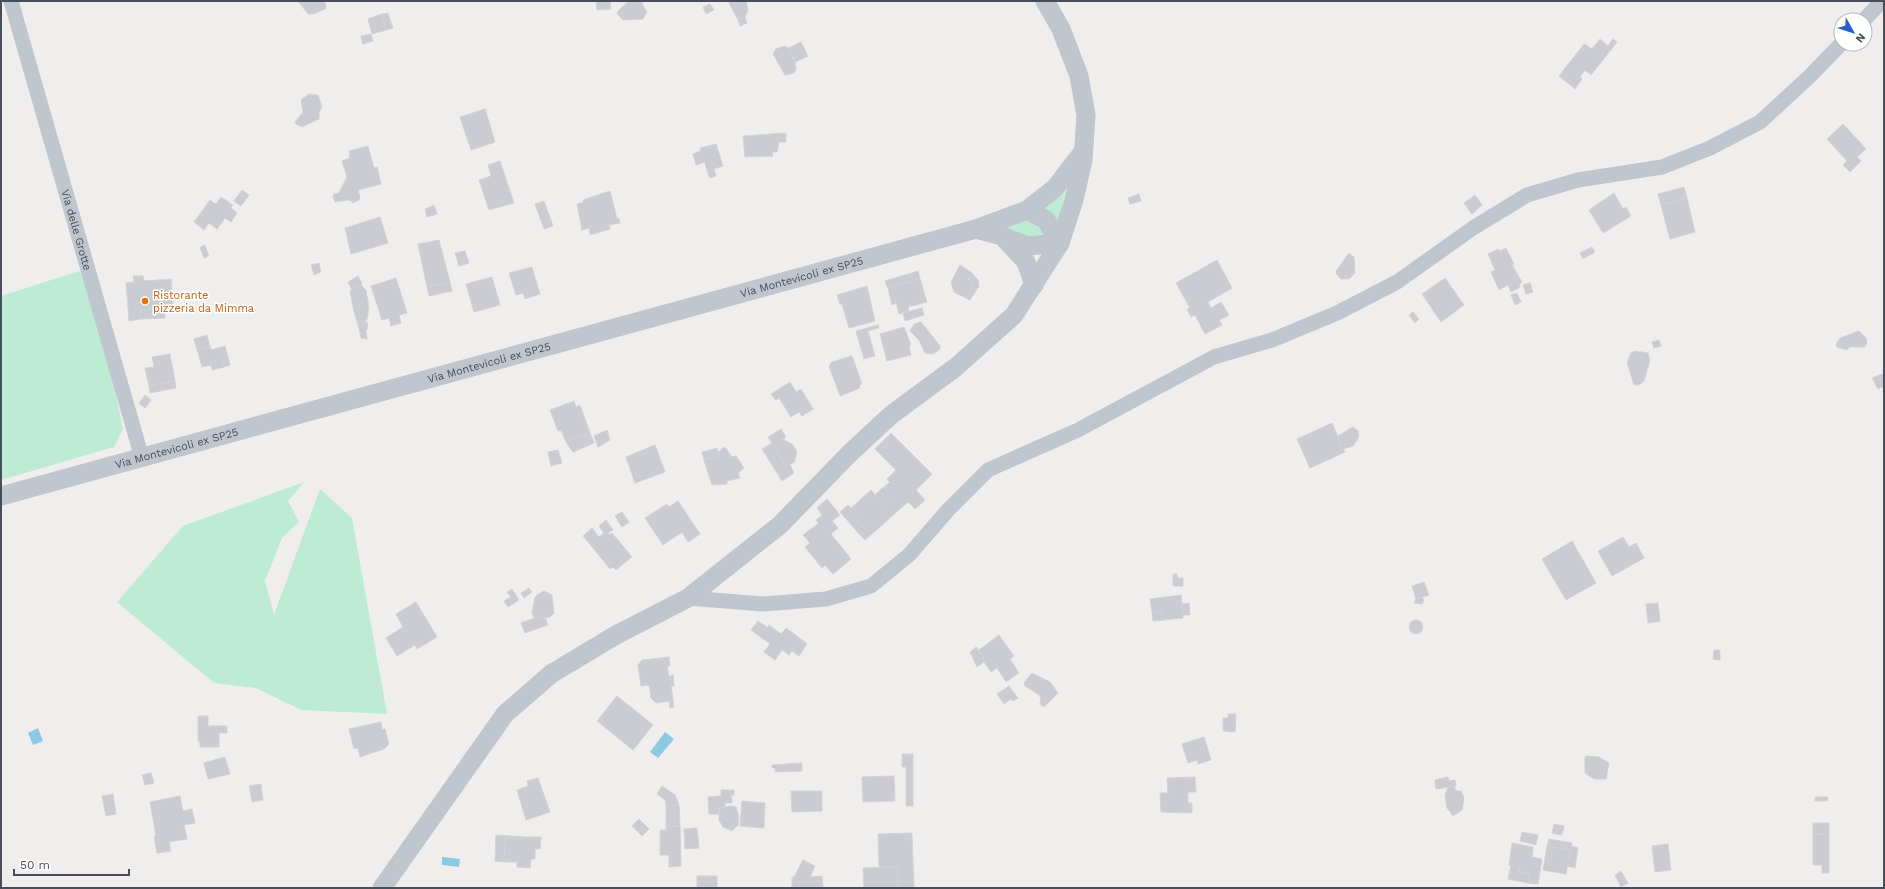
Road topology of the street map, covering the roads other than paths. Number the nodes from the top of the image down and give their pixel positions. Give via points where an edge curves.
1 (11, 1) edge
2 (1045, 1) edge
3 (1882, 1) edge
4 (1872, 12) edge
5 (1833, 52) edge
6 (1083, 151) junction
7 (1027, 210) junction
8 (976, 229) junction
9 (1002, 236) junction
10 (1060, 243) junction
11 (1034, 285) junction
12 (142, 458) junction
13 (1, 496) edge
14 (688, 598) junction
15 (382, 888) edge

1 - 12 street, Via delle Grotte
2 - 6 street via 1061,29 1079,76 1086,115
3 - 4 street
5 - 14 street via 1760,122 1710,148 1662,167 1578,180 1527,195 1473,228 1396,282 1337,313 1272,340 1214,357 1078,430 988,470 948,510 909,556 872,586 826,599 763,604
6 - 7 street, Via Montevicoli ex SP25 via 1055,188
6 - 10 street via 1074,200
7 - 8 street, Via Montevicoli ex SP25
7 - 10 street via 1046,220
8 - 9 street
8 - 12 street, Via Montevicoli ex SP25
9 - 10 street via 1028,246
9 - 11 street via 1026,262
10 - 11 street
11 - 14 street via 1014,315 956,367 891,415 780,525
12 - 13 street, Via Montevicoli ex SP25
14 - 15 street via 616,635 551,674 505,714

